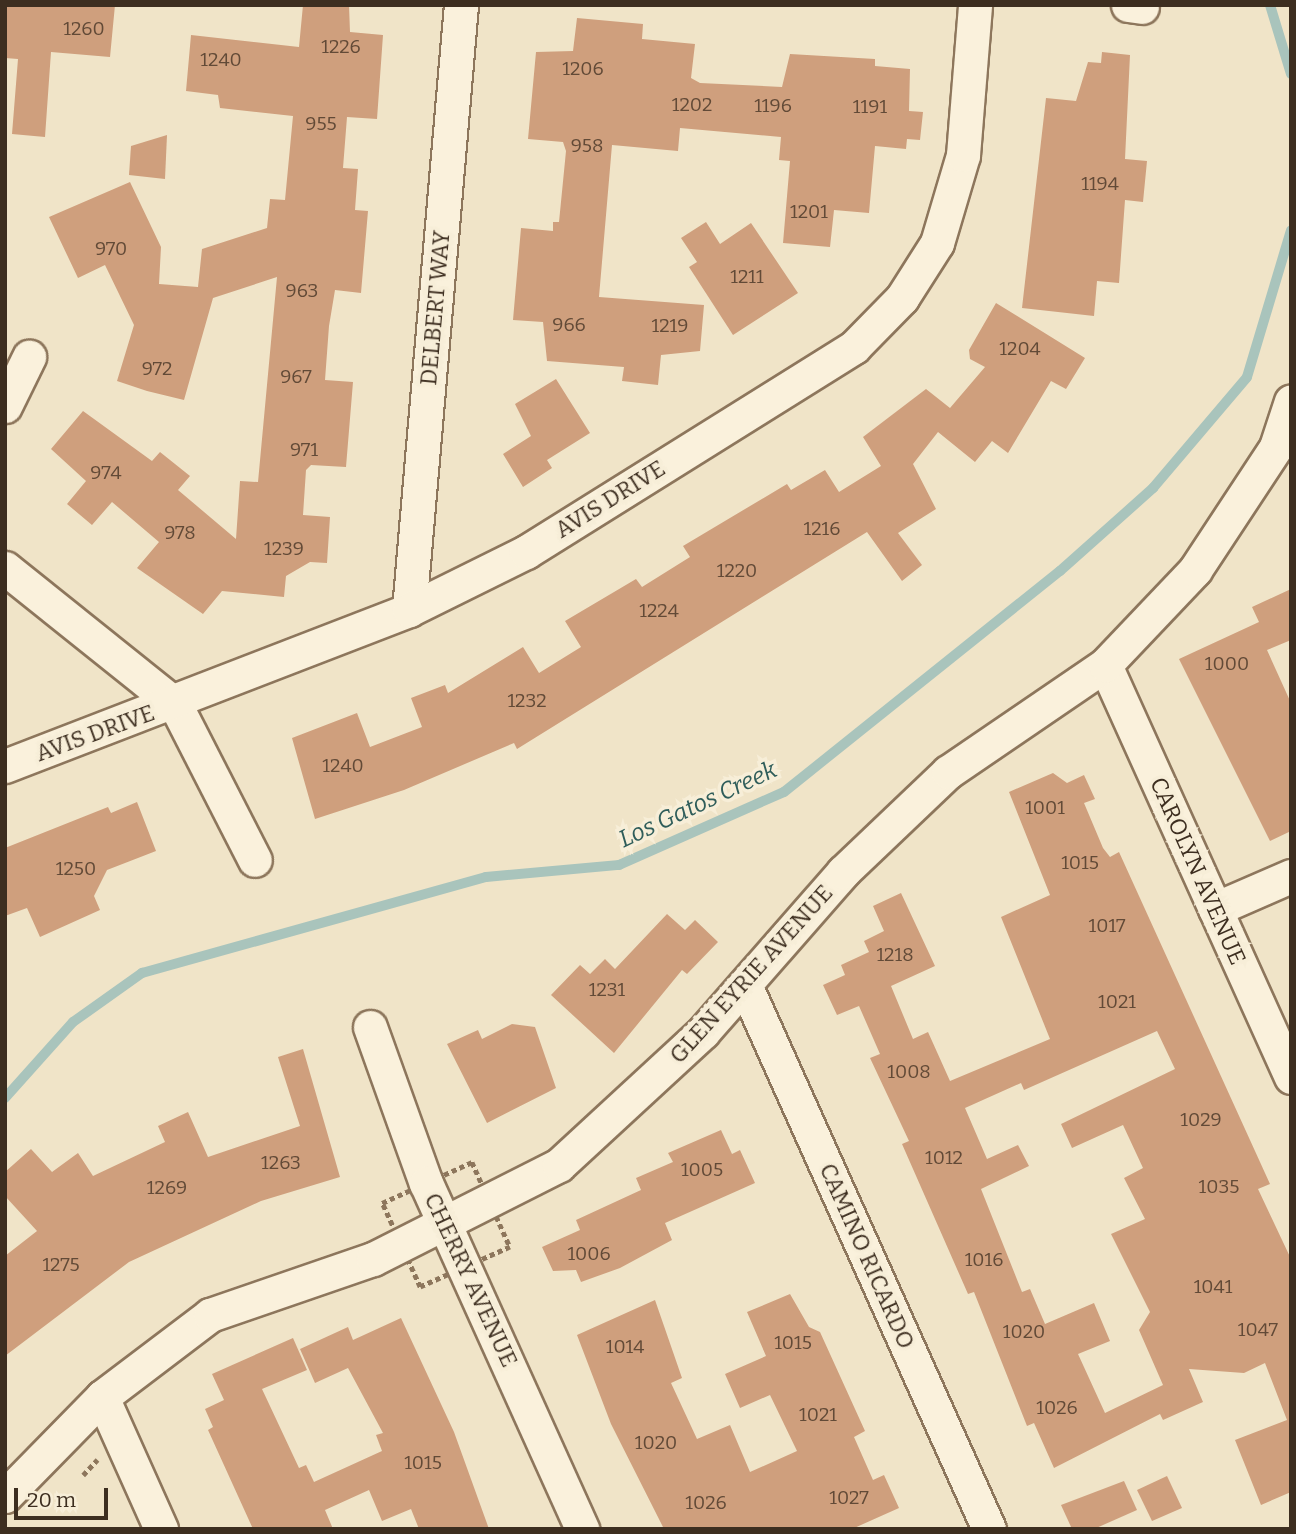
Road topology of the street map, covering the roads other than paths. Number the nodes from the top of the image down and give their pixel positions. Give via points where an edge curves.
1 (461, 5) edge
2 (975, 5) edge
3 (29, 357) dead end
4 (1291, 401) edge
5 (5, 407) edge
6 (5, 568) edge
7 (409, 610) junction
8 (1105, 665) junction
9 (174, 704) junction
10 (5, 766) edge
11 (255, 860) dead end
12 (1291, 876) edge
13 (1215, 909) junction
14 (745, 985) junction
15 (370, 1027) dead end
16 (1291, 1077) edge
17 (447, 1227) junction
18 (102, 1397) junction
19 (5, 1496) edge
20 (161, 1529) edge
21 (582, 1529) edge
22 (989, 1529) edge

1 - 7 street, DELBERT WAY
2 - 7 street, AVIS DRIVE via 963,155 937,243 902,298 853,346 526,552
3 - 5 street
4 - 8 street, GLEN EYRIE AVENUE via 1276,447 1195,570
6 - 9 street
7 - 9 street, AVIS DRIVE
8 - 13 street, CAROLYN AVENUE
8 - 14 street, GLEN EYRIE AVENUE via 948,772 843,872
9 - 10 street, AVIS DRIVE
9 - 11 street
12 - 13 street
13 - 16 street, CAROLYN AVENUE
14 - 17 street, GLEN EYRIE AVENUE via 704,1032 559,1165
14 - 22 street, CAMINO RICARDO
15 - 17 street, CHERRY AVENUE
17 - 18 street, GLEN EYRIE AVENUE via 210,1315
17 - 21 street, CHERRY AVENUE
18 - 19 street, GLEN EYRIE AVENUE
18 - 20 street

